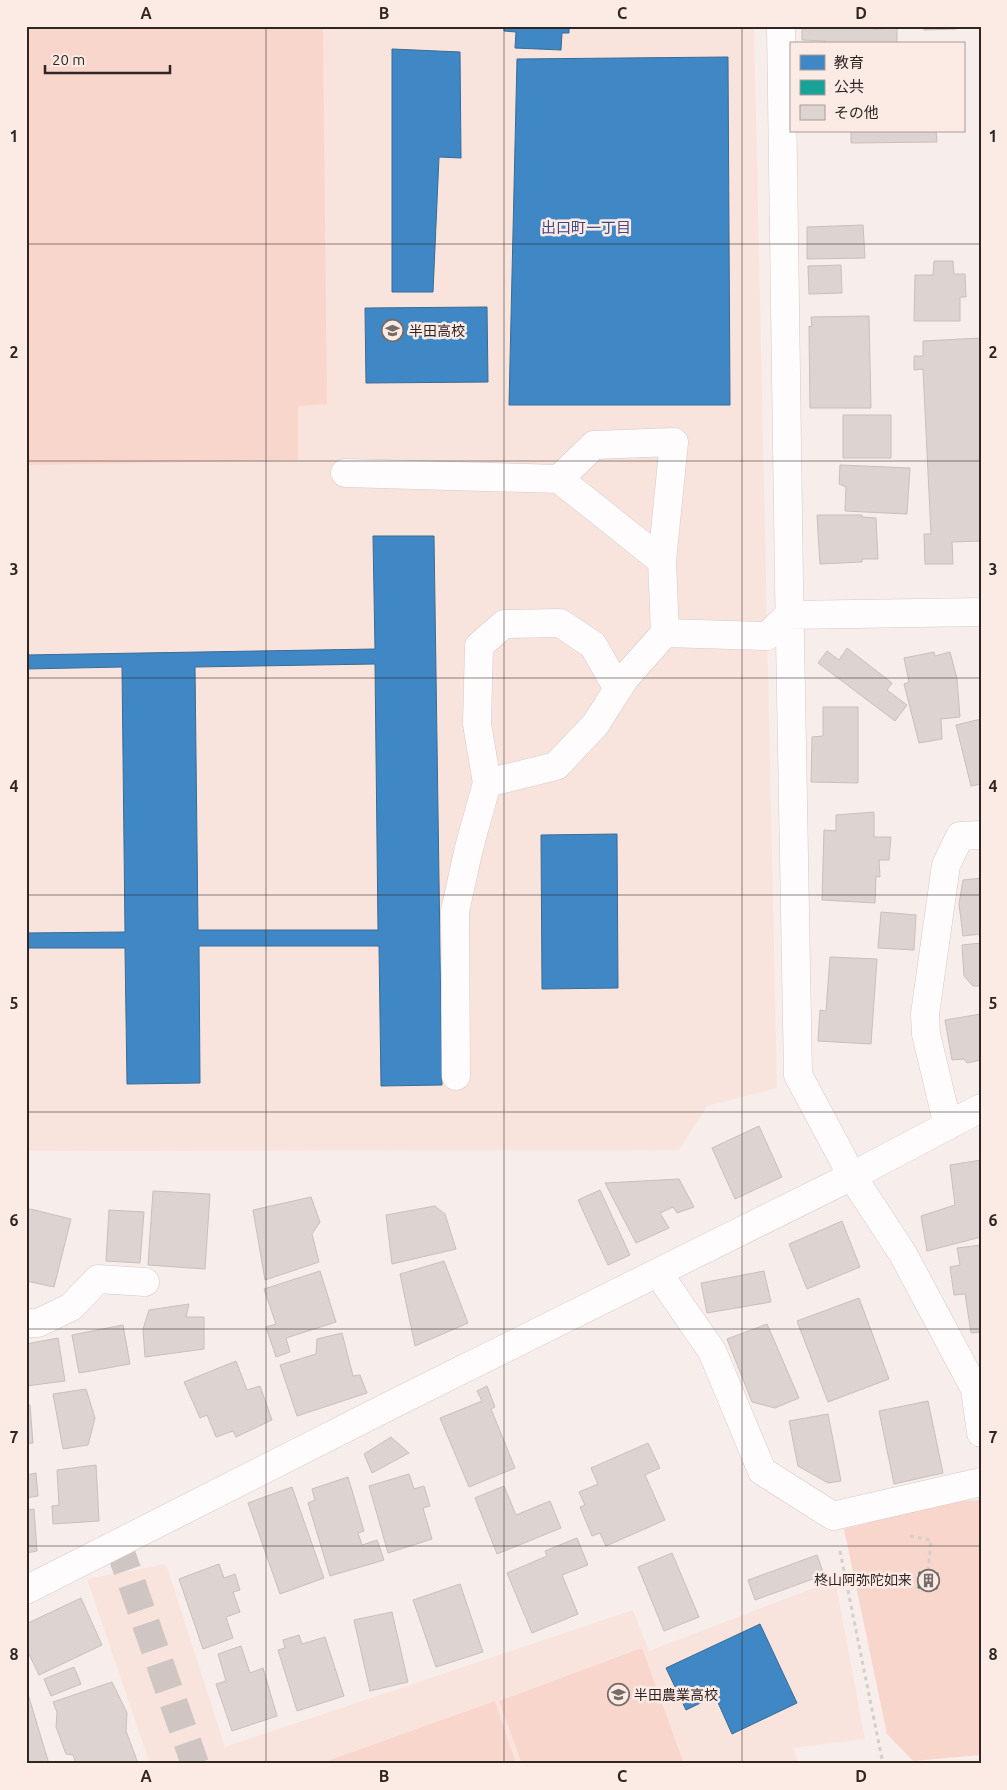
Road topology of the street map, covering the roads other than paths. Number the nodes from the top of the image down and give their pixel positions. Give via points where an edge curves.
1 (781, 26) edge
2 (345, 473) dead end
3 (558, 479) junction
4 (662, 561) junction
5 (981, 612) edge
6 (790, 615) junction
7 (665, 632) junction
8 (618, 689) junction
9 (486, 783) junction
10 (981, 835) edge
11 (456, 1076) dead end
12 (981, 1108) edge
13 (948, 1126) junction
14 (852, 1176) junction
15 (658, 1273) junction
16 (145, 1282) dead end
17 (26, 1323) edge
18 (981, 1433) edge
19 (981, 1482) edge
20 (26, 1590) edge

1 - 6 street
2 - 3 street
3 - 4 street
3 - 4 street via 594,445 674,442
4 - 7 street
5 - 6 street
6 - 7 street via 767,636
6 - 14 street via 798,1075
7 - 8 street
8 - 9 street via 595,725 556,766
8 - 9 street via 593,645 560,623 504,624 479,646 477,724
9 - 11 street via 455,911
10 - 13 street via 960,836 946,865 925,1014 926,1034
12 - 13 street
13 - 14 street
14 - 15 street
14 - 18 street via 903,1254 975,1389
15 - 19 street via 712,1351 762,1471 833,1516
15 - 20 street
16 - 17 street via 98,1279 71,1307 38,1323

